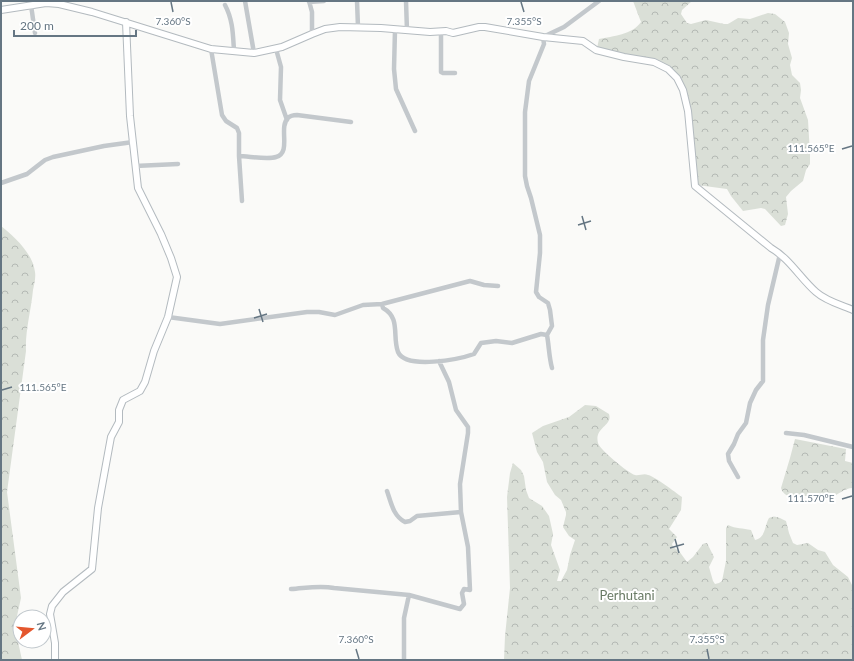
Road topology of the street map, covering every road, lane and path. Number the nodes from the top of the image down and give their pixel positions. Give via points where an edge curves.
1 (245, 1) edge
2 (309, 1) edge
3 (324, 1) edge
4 (357, 1) edge
5 (406, 1) edge
6 (599, 1) edge
7 (31, 5) junction
8 (225, 5) dead end
9 (1, 10) edge
10 (126, 22) junction
11 (358, 27) junction
12 (395, 30) junction
13 (407, 30) junction
14 (441, 31) junction
15 (35, 33) dead end
16 (312, 34) junction
17 (544, 36) junction
18 (211, 49) junction
19 (276, 49) junction
20 (234, 51) junction
21 (254, 53) junction
22 (455, 73) dead end
23 (287, 120) junction
24 (351, 122) dead end
25 (415, 131) dead end
26 (133, 142) junction
27 (239, 156) junction
28 (178, 164) dead end
29 (135, 166) junction
30 (1, 183) edge
31 (242, 201) dead end
32 (780, 254) junction
33 (498, 286) dead end
34 (382, 304) junction
35 (853, 310) edge
36 (168, 317) junction
37 (547, 335) junction
38 (439, 361) junction
39 (552, 368) dead end
40 (786, 433) dead end
41 (853, 447) edge
42 (738, 477) dead end
43 (387, 491) dead end
44 (461, 512) junction
45 (291, 589) dead end
46 (409, 595) junction
47 (55, 660) edge
48 (404, 660) edge

1 - 21 street
2 - 3 street
2 - 16 street
4 - 11 street
5 - 13 street
6 - 17 street via 564,27
7 - 9 street
7 - 10 street via 59,4
7 - 15 street
8 - 20 street via 233,27
10 - 18 street
10 - 26 street
11 - 12 street
11 - 16 street via 340,27
12 - 13 street
12 - 25 street via 396,89
13 - 14 street
14 - 17 street via 456,33 486,27
14 - 22 street via 441,72
16 - 19 street
17 - 32 street via 583,41 596,50 654,62 668,69 677,78 683,90 688,111 694,186
17 - 37 street via 544,44 530,81 524,143 527,186 540,235 536,292 548,303 552,326
18 - 20 street
18 - 27 street via 222,115 237,128
19 - 21 street
19 - 23 street via 281,67 280,100
20 - 21 street
23 - 24 street via 297,115
23 - 27 street via 280,156
26 - 29 street
26 - 30 street via 53,157 27,174
27 - 31 street
28 - 29 street
29 - 36 street via 139,191 161,234 175,270 176,281
32 - 35 street via 816,292
32 - 42 street via 768,304 763,340 762,381 753,395 746,423 728,454
33 - 34 street via 470,281
34 - 36 street via 363,305 335,315 307,312 220,324
34 - 38 street via 394,319 397,346 402,357 418,362
36 - 47 street via 142,388 124,400 119,410 119,422 111,437 107,454 92,569 63,592 51,610
37 - 38 street via 541,334 512,343 481,343 474,354
37 - 39 street
38 - 44 street via 449,382 456,410 468,427 460,484
40 - 41 street
43 - 44 street via 393,509 400,520 405,522 417,516
44 - 46 street via 471,581 470,590 464,589 462,593 464,604 460,608
45 - 46 street via 323,586
46 - 48 street via 404,618

